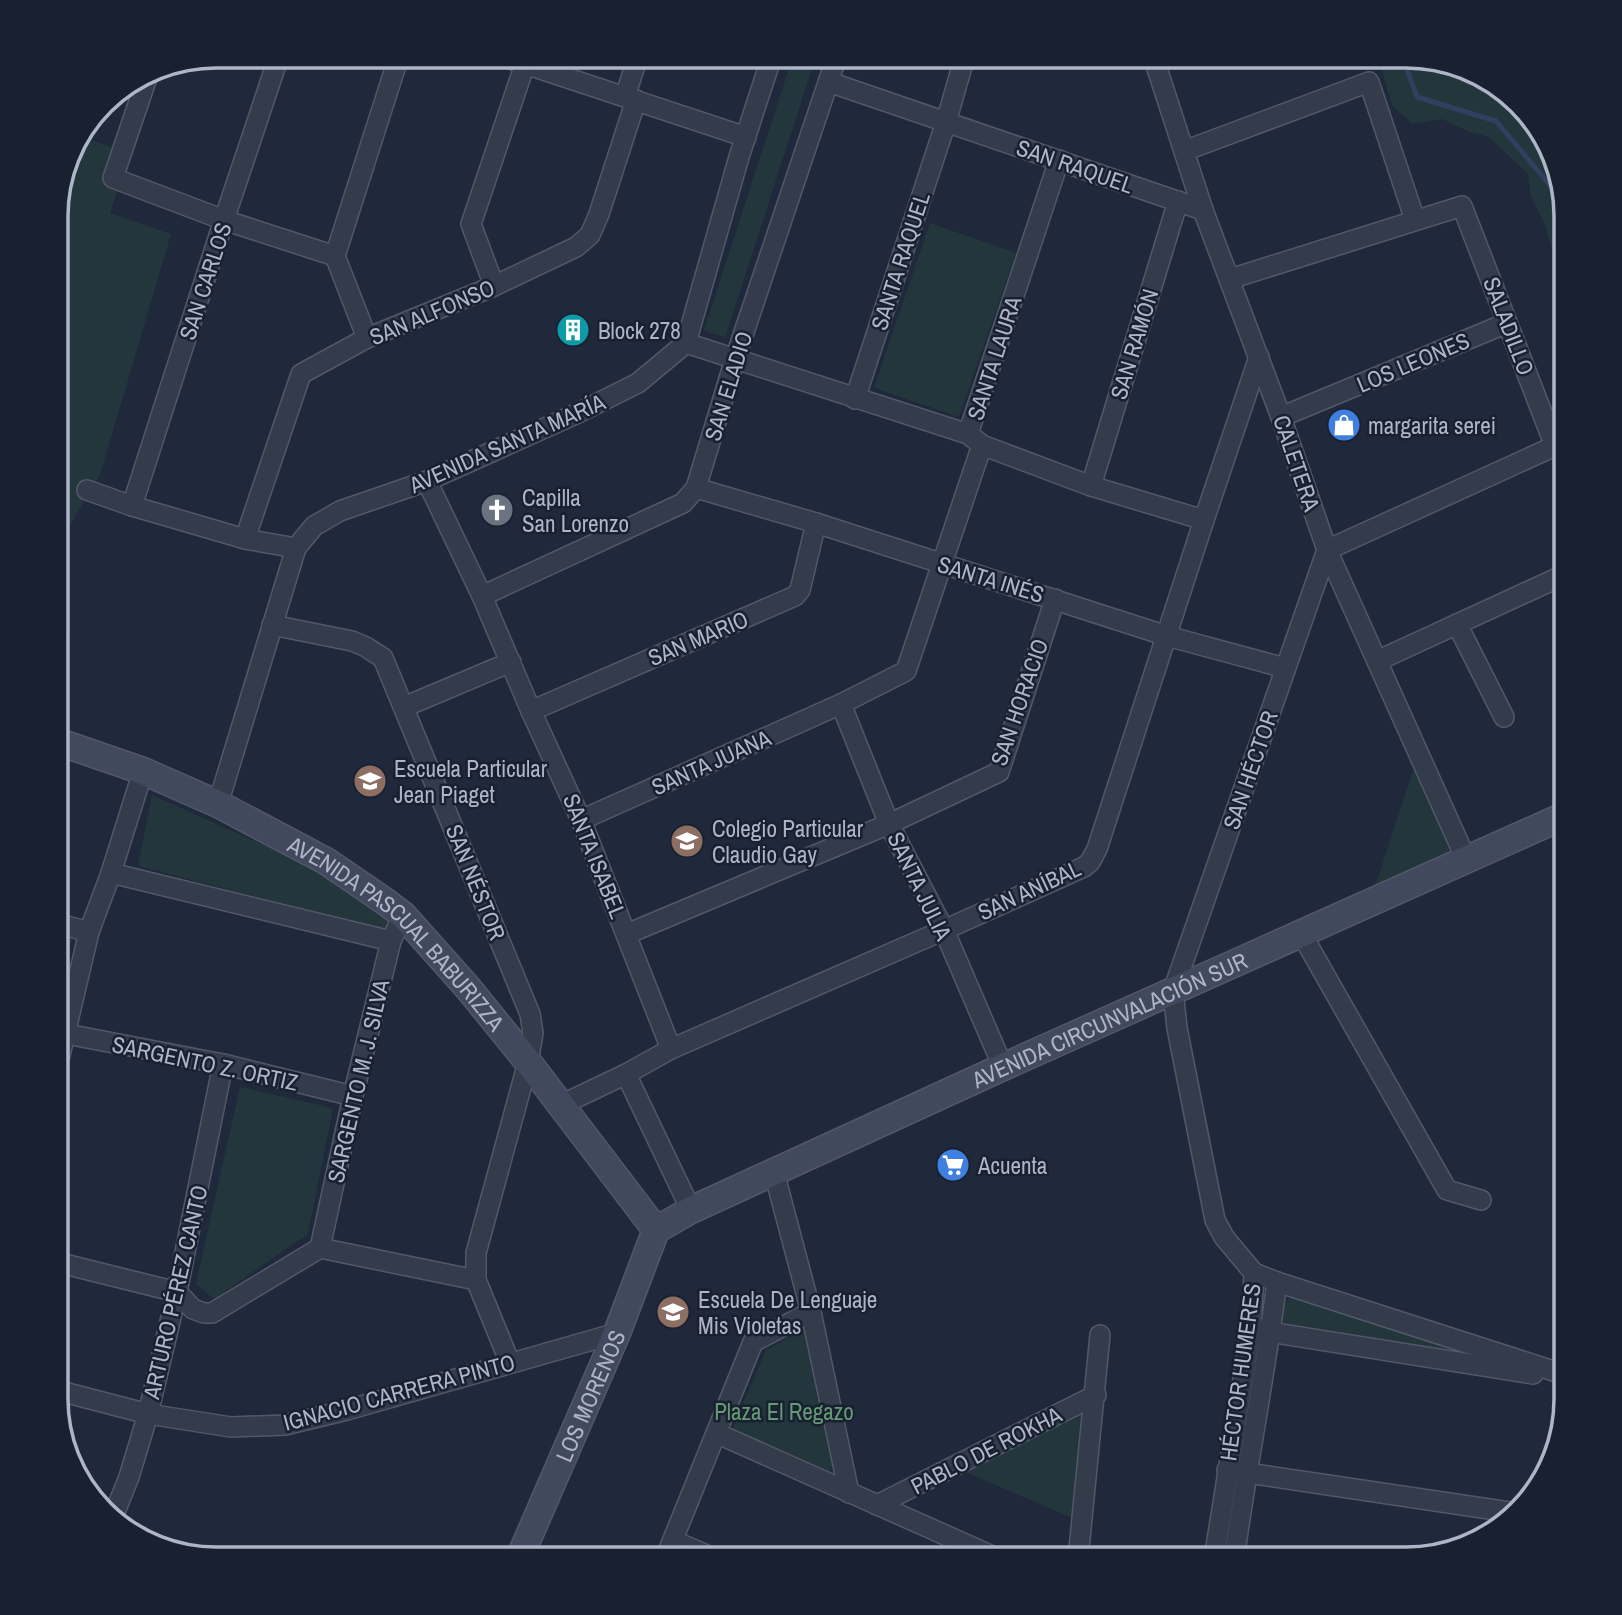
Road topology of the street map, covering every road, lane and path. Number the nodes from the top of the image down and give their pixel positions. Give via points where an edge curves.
1 (275, 69) edge
2 (394, 69) edge
3 (523, 69) edge
4 (540, 69) edge
5 (636, 69) edge
6 (768, 69) edge
7 (833, 69) edge
8 (961, 69) edge
9 (1155, 69) edge
10 (829, 82) junction
11 (144, 87) edge
12 (630, 98) junction
13 (946, 122) junction
14 (746, 137) junction
15 (1184, 151) junction
16 (1059, 160) junction
17 (1178, 201) junction
18 (1203, 210) junction
19 (224, 220) junction
20 (1415, 220) junction
21 (335, 256) junction
22 (1230, 279) junction
23 (494, 286) junction
24 (1507, 323) junction
25 (367, 338) junction
26 (686, 343) junction
27 (1259, 357) junction
28 (735, 359) junction
29 (855, 399) junction
30 (1281, 417) junction
31 (1554, 427) edge
32 (975, 440) junction
33 (1554, 446) edge
34 (427, 481) junction
35 (1091, 486) junction
36 (696, 488) junction
37 (86, 490) dead end
38 (132, 506) junction
39 (1204, 520) junction
40 (816, 523) junction
41 (245, 539) junction
42 (296, 548) junction
43 (1327, 550) junction
44 (941, 564) junction
45 (1554, 580) edge
46 (482, 596) junction
47 (1055, 599) junction
48 (1457, 624) junction
49 (272, 625) junction
50 (1167, 636) junction
51 (1377, 661) junction
52 (511, 662) junction
53 (1285, 668) junction
54 (841, 704) junction
55 (404, 707) junction
56 (531, 710) junction
57 (1504, 717) dead end
58 (69, 745) edge
59 (143, 771) junction
60 (218, 804) junction
61 (1554, 819) edge
62 (582, 820) junction
63 (889, 824) junction
64 (1466, 859) junction
65 (111, 873) junction
66 (403, 915) junction
67 (68, 926) edge
68 (944, 930) junction
69 (89, 932) junction
70 (1301, 933) junction
71 (627, 934) junction
72 (391, 941) junction
73 (1173, 990) junction
74 (68, 1007) edge
75 (68, 1034) edge
76 (671, 1049) junction
77 (528, 1062) junction
78 (223, 1064) junction
79 (1003, 1067) junction
80 (626, 1074) junction
81 (353, 1096) junction
82 (561, 1105) junction
83 (775, 1172) junction
84 (1481, 1200) dead end
85 (691, 1210) junction
86 (656, 1230) junction
87 (320, 1248) junction
88 (68, 1265) edge
89 (1254, 1273) junction
90 (476, 1280) junction
91 (1277, 1282) junction
92 (177, 1292) junction
93 (811, 1312) junction
94 (1251, 1329) junction
95 (1271, 1331) junction
96 (617, 1334) junction
97 (1100, 1335) dead end
98 (510, 1363) junction
99 (1554, 1373) edge
100 (1554, 1375) edge
101 (68, 1393) edge
102 (1096, 1395) junction
103 (148, 1414) junction
104 (716, 1433) junction
105 (1237, 1472) junction
106 (849, 1493) junction
107 (877, 1505) junction
108 (117, 1508) edge
109 (1502, 1511) edge
110 (674, 1541) junction
111 (524, 1547) edge
112 (671, 1547) edge
113 (688, 1547) edge
114 (972, 1547) edge
115 (1079, 1547) edge
116 (1217, 1547) edge
117 (1234, 1547) edge

1 - 19 street, SAN CARLOS
2 - 21 street
3 - 23 street via 471,224
4 - 12 street
5 - 12 street, SAN ALFONSO
6 - 14 street
7 - 10 street, SAN ELADIO
8 - 13 street, SANTA RAQUEL
9 - 15 street, CALETERA
10 - 13 street, SAN RAQUEL
10 - 28 street, SAN ELADIO
11 - 19 street via 113,178
12 - 14 street
12 - 23 street, SAN ALFONSO via 590,234 576,247
13 - 16 street, SAN RAQUEL
13 - 29 street, SANTA RAQUEL
14 - 26 street
15 - 18 street, CALETERA
15 - 20 street via 1369,82
16 - 17 street, SAN RAQUEL
16 - 32 street, SANTA LAURA
17 - 18 street, SAN RAQUEL
17 - 35 street, SAN RAMÓN
18 - 22 street, CALETERA
19 - 21 street
19 - 38 street, SAN CARLOS
20 - 22 street
20 - 24 street, SALADILLO via 1462,206
21 - 25 street
22 - 27 street, CALETERA
23 - 25 street, SAN ALFONSO
24 - 30 street, LOS LEONES
24 - 31 street, SALADILLO
25 - 41 street, SAN ALFONSO via 301,374
26 - 28 street, SANTA LAURA
26 - 34 street, AVENIDA SANTA MARÍA via 638,383
27 - 30 street, CALETERA
27 - 39 street, SAN ANÍBAL
28 - 29 street, SANTA LAURA
28 - 36 street, SAN ELADIO
29 - 32 street, SANTA LAURA
30 - 43 street, CALETERA
32 - 35 street
32 - 44 street, SANTA JUANA
33 - 43 street, SALADILLO
34 - 42 street, AVENIDA SANTA MARÍA via 340,511 314,526
34 - 46 street, SANTA ISABEL
35 - 39 street
36 - 40 street, SANTA INÉS
36 - 46 street via 683,503
37 - 38 street
38 - 41 street
39 - 50 street, SAN ANÍBAL
40 - 44 street, SANTA INÉS
40 - 56 street, SAN MARIO via 795,596
41 - 42 street
42 - 49 street, AVENIDA SANTA MARÍA
43 - 51 street, CALETERA
43 - 53 street, SAN HÉCTOR
44 - 47 street, SANTA INÉS
44 - 54 street, SANTA JUANA via 906,671
45 - 48 street
46 - 52 street, SANTA ISABEL
47 - 50 street, SANTA INÉS
47 - 63 street, SAN HORACIO via 999,772
48 - 51 street
48 - 57 street
49 - 55 street, SAN NÉSTOR via 366,647 383,658
49 - 60 street, AVENIDA SANTA MARÍA
50 - 53 street, SANTA INÉS
50 - 68 street, SAN ANÍBAL via 1090,862
51 - 64 street, CALETERA
52 - 55 street
52 - 56 street, SANTA ISABEL
53 - 73 street, SAN HÉCTOR
54 - 62 street, SANTA JUANA
54 - 63 street, SANTA JULIA
55 - 77 street, SAN NÉSTOR via 530,1014 533,1033
56 - 62 street, SANTA ISABEL
58 - 59 main road, AVENIDA PASCUAL BABURIZZA
59 - 60 main road, AVENIDA PASCUAL BABURIZZA
59 - 65 street
60 - 66 main road, AVENIDA PASCUAL BABURIZZA via 326,861
61 - 64 main road, AVENIDA CIRCUNVALACIÓN SUR
62 - 71 street, SANTA ISABEL
63 - 68 street, SANTA JULIA
63 - 71 street, SANTA ISABEL
64 - 70 main road, AVENIDA CIRCUNVALACIÓN SUR
65 - 69 street
65 - 72 street
66 - 72 street, SARGENTO M. J. SILVA
66 - 77 main road, AVENIDA PASCUAL BABURIZZA
67 - 69 street
68 - 76 street, SAN ANÍBAL
68 - 79 street, SANTA JULIA
69 - 74 street
70 - 73 main road, AVENIDA CIRCUNVALACIÓN SUR
70 - 84 street via 1447,1190
71 - 76 street
72 - 81 street, SARGENTO M. J. SILVA
73 - 79 main road, AVENIDA CIRCUNVALACIÓN SUR
73 - 89 street, HÉCTOR HUMERES via 1215,1220
75 - 78 street, SARGENTO Z. ORTIZ
76 - 80 street, SAN ANÍBAL
77 - 82 main road, AVENIDA PASCUAL BABURIZZA
77 - 90 street, SAN NÉSTOR via 476,1254
78 - 81 street, SARGENTO Z. ORTIZ
78 - 92 street, ARTURO PÉREZ CANTO
79 - 83 main road, AVENIDA CIRCUNVALACIÓN SUR
80 - 82 street, SAN ANÍBAL
80 - 85 street
81 - 87 street, SARGENTO M. J. SILVA
82 - 86 main road, AVENIDA PASCUAL BABURIZZA
83 - 85 main road, AVENIDA CIRCUNVALACIÓN SUR
83 - 93 street
85 - 86 main road, AVENIDA CIRCUNVALACIÓN SUR
86 - 96 main road, LOS MORENOS
87 - 90 street
87 - 92 street via 212,1313 193,1309
88 - 92 street
89 - 91 street
89 - 94 street, HÉCTOR HUMERES
90 - 98 street
91 - 95 street, HÉCTOR HUMERES
91 - 99 street
92 - 103 street, ARTURO PÉREZ CANTO
93 - 104 street via 752,1342
93 - 106 street
94 - 95 street
94 - 105 street, HÉCTOR HUMERES
95 - 100 street
95 - 105 street, HÉCTOR HUMERES
96 - 98 street, IGNACIO CARRERA PINTO
96 - 111 main road, LOS MORENOS
97 - 102 street
98 - 103 street, IGNACIO CARRERA PINTO via 285,1425 231,1427
101 - 103 street, IGNACIO CARRERA PINTO
102 - 107 street, PABLO DE ROKHA
102 - 115 street
103 - 108 street, ARTURO PÉREZ CANTO
104 - 106 street
104 - 110 street
105 - 109 street
105 - 116 street, HÉCTOR HUMERES
105 - 117 street, HÉCTOR HUMERES
106 - 107 street
107 - 114 street
110 - 112 street
110 - 113 street

